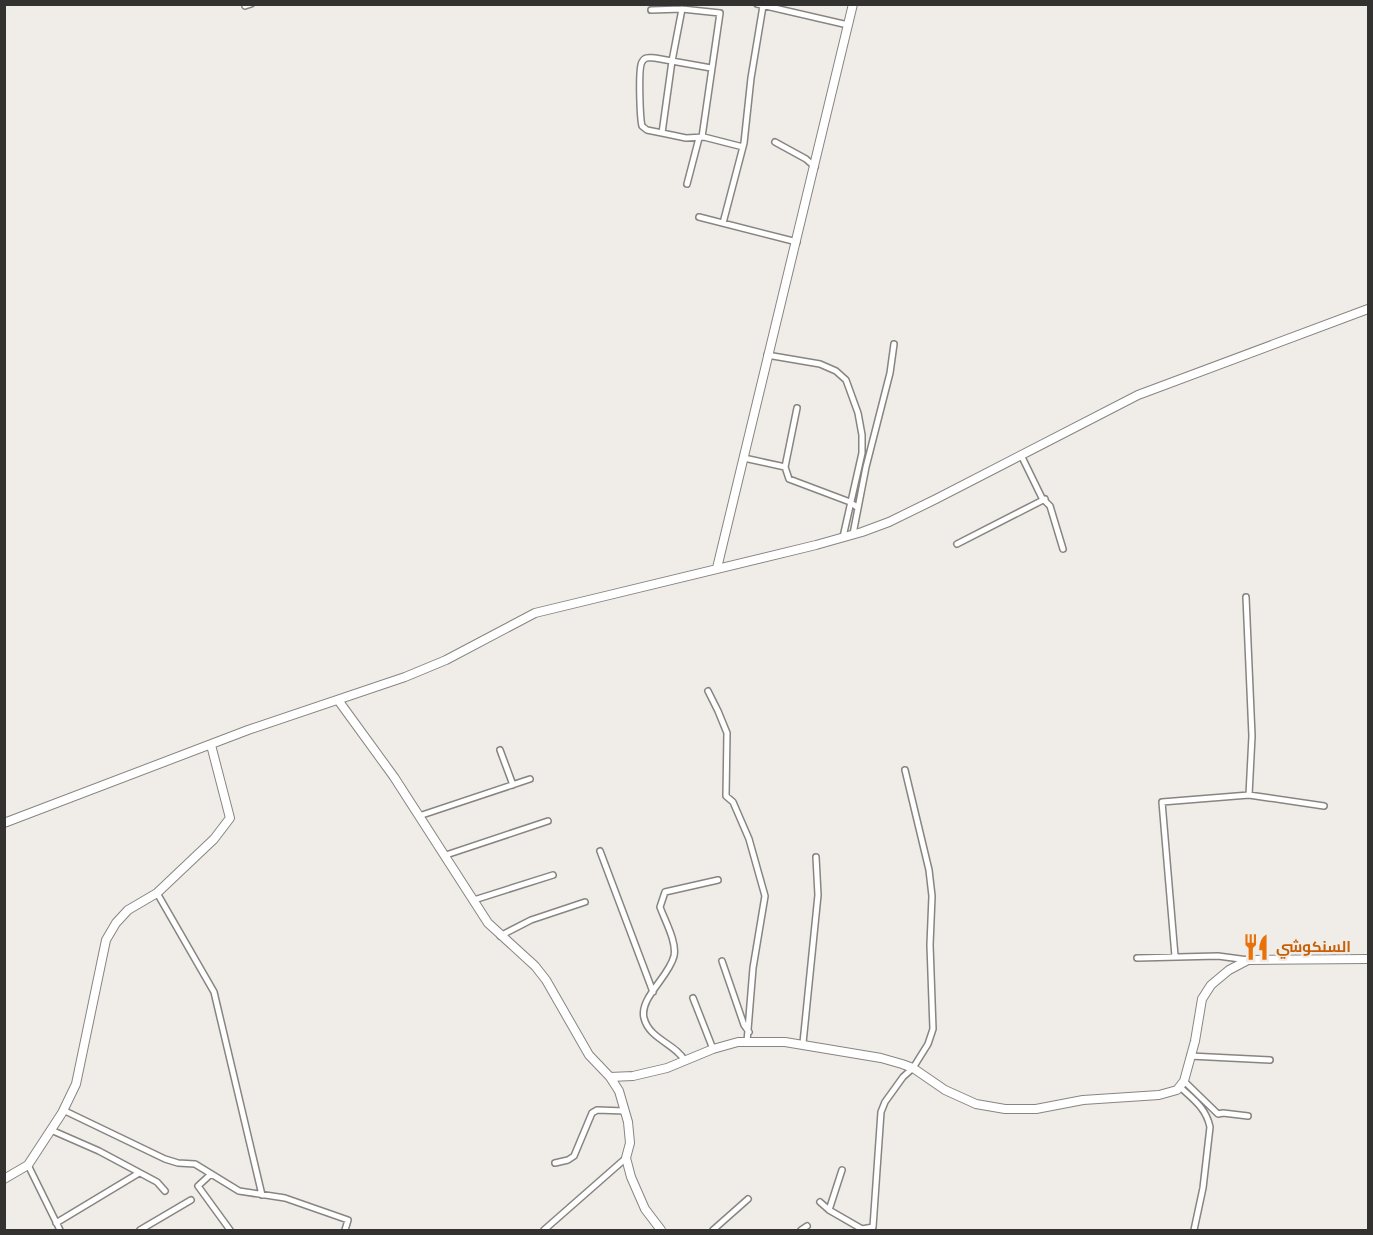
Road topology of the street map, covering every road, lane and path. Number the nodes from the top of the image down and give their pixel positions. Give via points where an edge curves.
1 (853, 4) edge
2 (760, 5) edge
3 (777, 7) edge
4 (682, 9) junction
5 (651, 10) dead end
6 (848, 25) junction
7 (672, 61) junction
8 (711, 68) junction
9 (663, 133) junction
10 (700, 138) junction
11 (775, 142) dead end
12 (743, 147) junction
13 (815, 167) junction
14 (687, 184) dead end
15 (699, 216) dead end
16 (723, 223) junction
17 (797, 242) junction
18 (1368, 309) edge
19 (894, 344) dead end
20 (767, 355) junction
21 (797, 408) dead end
22 (1021, 455) junction
23 (744, 458) junction
24 (785, 467) junction
25 (1045, 499) junction
26 (850, 502) junction
27 (858, 507) junction
28 (853, 534) junction
29 (843, 537) junction
30 (957, 544) dead end
31 (1063, 549) dead end
32 (717, 568) junction
33 (1246, 597) dead end
34 (708, 691) dead end
35 (338, 700) junction
36 (211, 745) junction
37 (500, 750) dead end
38 (905, 770) dead end
39 (530, 778) dead end
40 (513, 785) junction
41 (1250, 795) junction
42 (1324, 806) dead end
43 (419, 816) junction
44 (548, 821) dead end
45 (4, 823) edge
46 (600, 851) dead end
47 (446, 855) junction
48 (816, 857) dead end
49 (553, 875) dead end
50 (718, 879) dead end
51 (157, 893) junction
52 (474, 900) junction
53 (585, 902) dead end
54 (501, 936) junction
55 (1175, 956) junction
56 (1137, 958) dead end
57 (1368, 959) edge
58 (1248, 960) junction
59 (722, 961) dead end
60 (653, 992) junction
61 (693, 998) dead end
62 (749, 1032) junction
63 (747, 1042) junction
64 (803, 1043) junction
65 (713, 1049) junction
66 (1190, 1056) junction
67 (1270, 1060) dead end
68 (685, 1061) junction
69 (913, 1068) junction
70 (609, 1077) junction
71 (1182, 1084) junction
72 (63, 1110) junction
73 (625, 1111) junction
74 (1248, 1116) dead end
75 (51, 1130) junction
76 (626, 1158) junction
77 (555, 1163) dead end
78 (28, 1165) junction
79 (842, 1170) dead end
80 (139, 1173) junction
81 (211, 1174) junction
82 (4, 1179) edge
83 (165, 1191) dead end
84 (262, 1195) junction
85 (748, 1199) dead end
86 (191, 1200) dead end
87 (820, 1202) dead end
88 (829, 1210) junction
89 (56, 1223) junction
90 (807, 1226) dead end
91 (60, 1230) edge
92 (140, 1230) edge
93 (230, 1230) edge
94 (345, 1230) edge
95 (544, 1230) edge
96 (661, 1230) edge
97 (712, 1230) edge
98 (801, 1230) edge
99 (1194, 1230) edge

1 - 6 street
2 - 3 street
2 - 12 street
3 - 6 street
4 - 5 street
4 - 7 street
4 - 8 street via 720,13
6 - 13 street
7 - 8 street
7 - 9 street
7 - 9 street via 648,57 640,65 641,122 646,130
8 - 10 street
9 - 10 street
10 - 12 street
10 - 14 street
11 - 13 street
12 - 16 street
13 - 17 street
15 - 16 street
16 - 17 street
17 - 20 street
18 - 22 street via 1138,395
19 - 27 street
20 - 23 street
20 - 26 street via 820,364 846,380 862,435 862,453
21 - 24 street
22 - 25 street
22 - 28 street via 888,522
23 - 24 street
23 - 32 street
24 - 26 street via 795,483
25 - 30 street
25 - 31 street
26 - 27 street
26 - 29 street
27 - 28 street
28 - 29 street
29 - 32 street
32 - 35 street via 535,613 446,660
33 - 41 street via 1252,736
34 - 62 street via 727,733 726,796 733,802 749,839 765,896 753,968
35 - 36 street
35 - 43 street
36 - 45 street
36 - 51 street via 230,818 214,839
37 - 40 street
38 - 69 street via 932,896 933,1029
39 - 40 street
40 - 43 street
41 - 42 street
41 - 55 street via 1162,802
43 - 47 street
44 - 47 street
46 - 60 street
47 - 52 street
48 - 64 street via 818,895
49 - 52 street
50 - 60 street via 665,892 660,907 674,955
51 - 72 street via 128,910 106,940 76,1084
51 - 84 street via 214,992
52 - 54 street
53 - 54 street via 531,920
54 - 70 street via 546,980 589,1055
55 - 56 street
55 - 58 street
57 - 58 street
58 - 66 street via 1217,978 1205,991
59 - 62 street
60 - 68 street via 643,1011 644,1020
61 - 65 street
62 - 63 street
63 - 64 street
63 - 65 street
64 - 69 street
65 - 68 street
66 - 67 street
66 - 71 street
68 - 70 street via 633,1076
69 - 71 street via 945,1090 976,1104 1005,1108 1036,1109 1083,1100 1159,1095
69 - 88 street via 881,1112 873,1227 862,1229
70 - 73 street via 619,1091
71 - 74 street via 1218,1114
71 - 99 street via 1202,1107 1210,1127
72 - 75 street
72 - 81 street via 165,1159 195,1164
73 - 76 street via 630,1143
73 - 77 street via 592,1113 574,1156
75 - 78 street
75 - 80 street
76 - 95 street
76 - 96 street via 637,1194
78 - 82 street
78 - 89 street
79 - 88 street
80 - 83 street
80 - 89 street
81 - 84 street via 239,1191
81 - 93 street via 198,1186
84 - 94 street via 285,1198 348,1220
85 - 97 street
86 - 92 street
87 - 88 street
89 - 91 street
90 - 98 street

